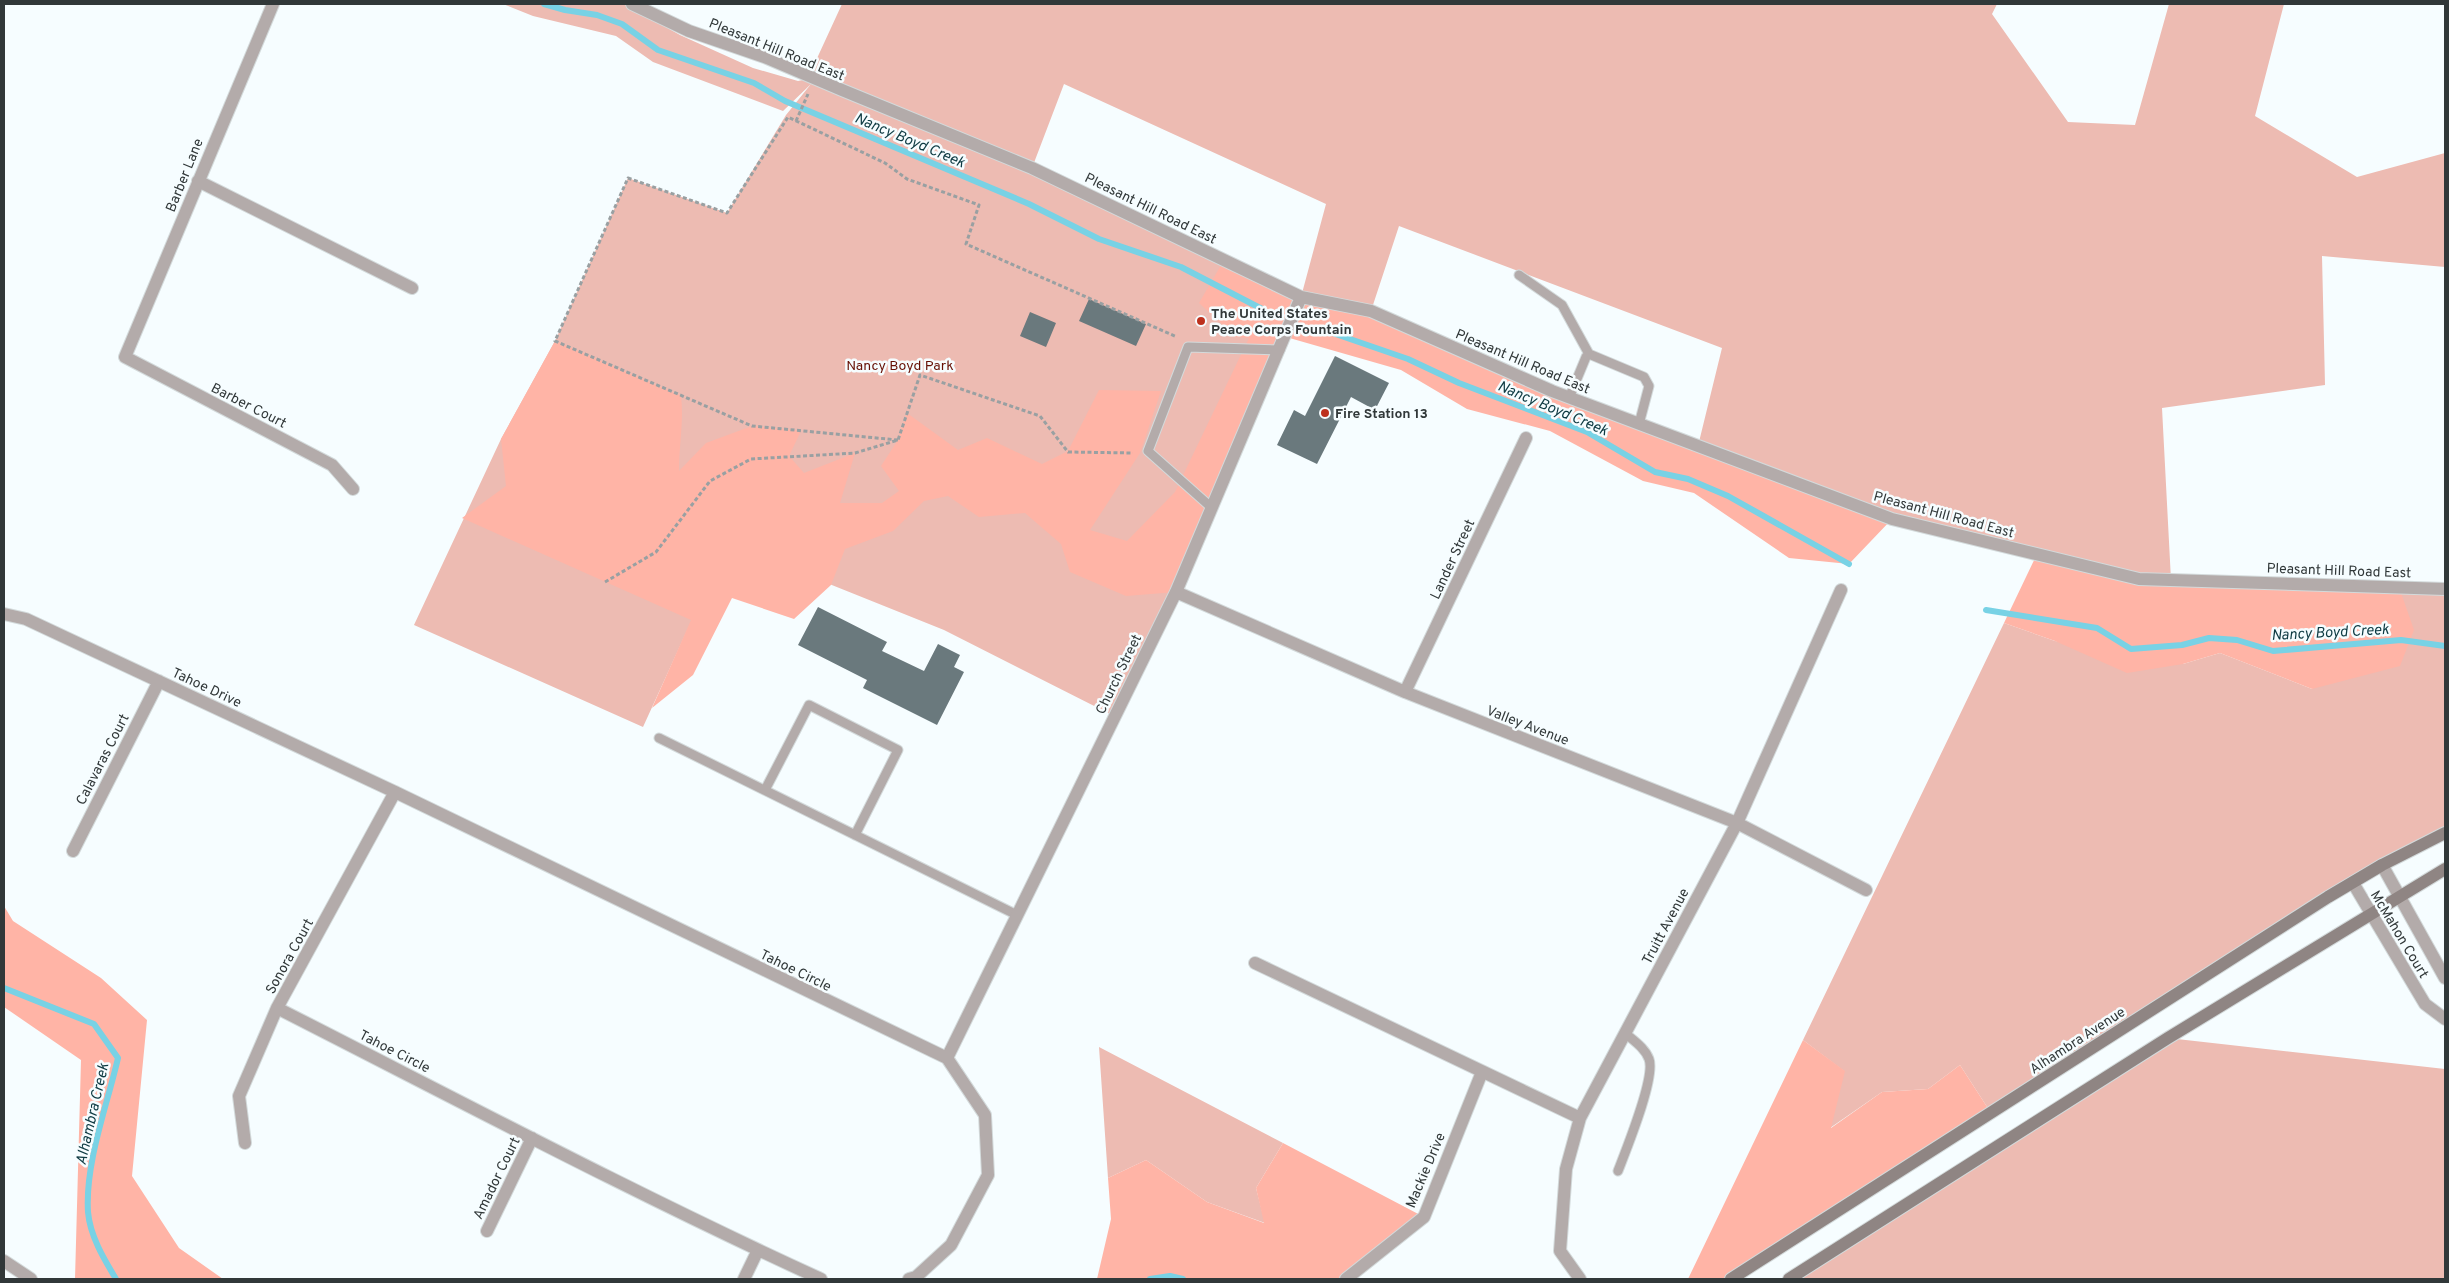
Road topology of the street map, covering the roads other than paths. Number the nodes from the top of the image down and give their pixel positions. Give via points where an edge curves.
1 (273, 4) edge
2 (632, 4) edge
3 (198, 181) junction
4 (1519, 275) dead end
5 (412, 288) dead end
6 (1301, 297) junction
7 (1280, 350) junction
8 (1589, 354) junction
9 (125, 357) joint
10 (1569, 398) junction
11 (1639, 424) junction
12 (1526, 438) dead end
13 (353, 489) dead end
14 (1212, 508) junction
15 (2445, 589) edge
16 (1841, 590) dead end
17 (1176, 592) junction
18 (4, 614) edge
19 (159, 681) junction
20 (1405, 692) junction
21 (660, 738) dead end
22 (766, 790) junction
23 (395, 792) junction
24 (1737, 823) junction
25 (2445, 834) edge
26 (855, 835) junction
27 (73, 851) dead end
28 (2382, 865) junction
29 (2445, 869) edge
30 (2353, 883) junction
31 (1866, 890) dead end
32 (2400, 895) junction
33 (2370, 914) junction
34 (1017, 915) junction
35 (1255, 963) dead end
36 (2445, 978) edge
37 (277, 1008) junction
38 (2445, 1019) edge
39 (1625, 1034) junction
40 (947, 1058) junction
41 (1482, 1072) junction
42 (1580, 1118) junction
43 (532, 1138) junction
44 (245, 1143) dead end
45 (1618, 1171) dead end
46 (487, 1231) dead end
47 (758, 1250) junction
48 (4, 1262) edge
49 (31, 1279) edge
50 (744, 1279) edge
51 (822, 1279) edge
52 (909, 1279) edge
53 (1346, 1279) edge
54 (1580, 1279) edge
55 (1731, 1279) edge
56 (1789, 1279) edge

1 - 3 street, Barber Lane
2 - 6 street, Pleasant Hill Road East via 689,31 816,78 1032,168
3 - 5 street
3 - 9 street, Barber Lane
4 - 8 lane via 1562,305
6 - 7 street, Church Street
6 - 10 street, Pleasant Hill Road East via 1371,311
7 - 14 street, Church Street
7 - 14 lane via 1188,347 1148,450
8 - 10 lane
8 - 11 lane via 1644,377 1649,386
9 - 13 street, Barber Court via 332,465
10 - 11 street, Pleasant Hill Road East
11 - 15 street, Pleasant Hill Road East via 1892,519 2139,579
12 - 20 street, Lander Street
14 - 17 street, Church Street
16 - 24 street, Truitt Avenue
17 - 20 street, Valley Avenue
17 - 34 street, Church Street
18 - 19 street, Tahoe Drive via 26,619
19 - 23 street, Tahoe Drive
19 - 27 street, Calavaras Court
20 - 24 street, Valley Avenue
21 - 22 lane
22 - 26 lane
22 - 26 lane via 809,705 898,750
23 - 37 street, Sonora Court
23 - 40 street, Tahoe Circle
24 - 31 street, Valley Avenue
24 - 39 street, Truitt Avenue
25 - 28 main road, Alhambra Avenue
26 - 34 lane
28 - 30 main road, Alhambra Avenue
28 - 32 street, McMahon Court
29 - 32 main road
30 - 33 street, McMahon Court
30 - 55 main road, Alhambra Avenue
32 - 33 main road
32 - 36 street, McMahon Court
33 - 38 street, McMahon Court via 2424,1004
33 - 56 main road
34 - 40 street, Church Street
35 - 41 street
37 - 43 street, Tahoe Circle
37 - 44 street, Sonora Court via 238,1096
39 - 42 street, Truitt Avenue
39 - 45 lane via 1645,1052 1651,1065 1632,1138
40 - 52 street via 985,1115 988,1175 951,1245 916,1277
41 - 42 street
41 - 53 street, Mackie Drive via 1424,1216
42 - 54 street, Truitt Avenue via 1566,1169 1560,1251
43 - 46 street, Amador Court
43 - 47 street, Tahoe Circle
47 - 50 street
47 - 51 street, Tahoe Circle
48 - 49 street

